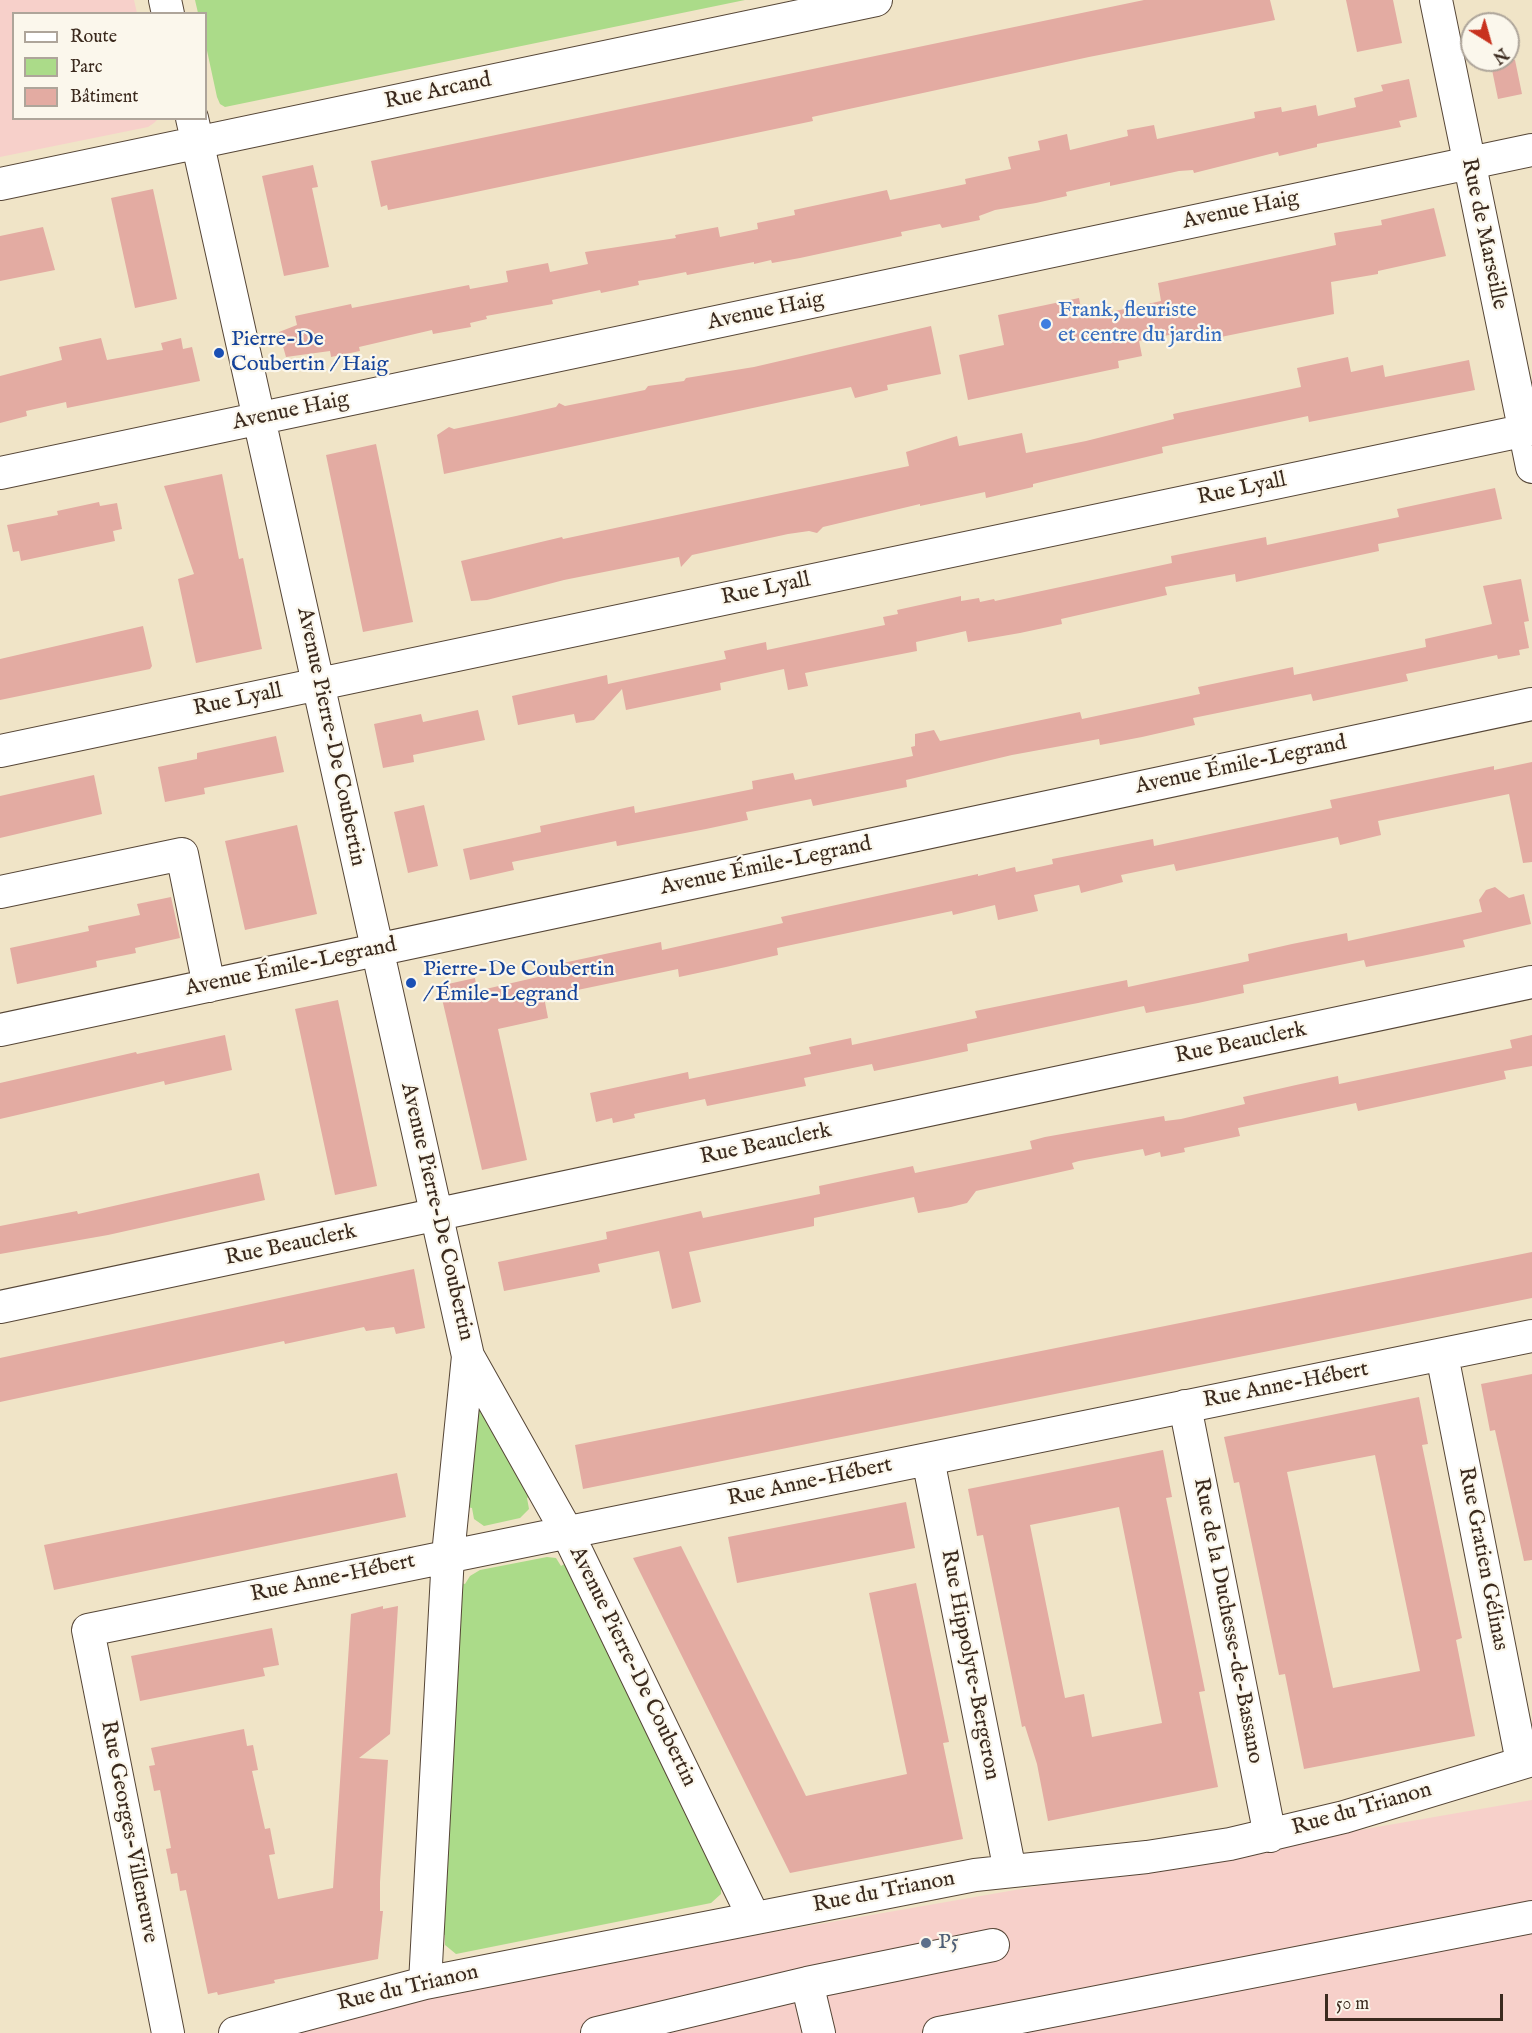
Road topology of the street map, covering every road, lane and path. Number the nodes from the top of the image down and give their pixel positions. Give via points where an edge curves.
1 (876, 0) edge
2 (1436, 0) edge
3 (194, 131) edge
4 (1532, 150) edge
5 (1468, 163) junction
6 (0, 184) edge
7 (259, 419) junction
8 (1528, 430) edge
9 (1532, 467) edge
10 (0, 473) edge
11 (319, 684) junction
12 (1532, 704) edge
13 (0, 751) edge
14 (0, 892) edge
15 (377, 950) junction
16 (1532, 982) edge
17 (209, 986) junction
18 (0, 1030) edge
19 (438, 1215) junction
20 (0, 1307) edge
21 (1532, 1336) edge
22 (1442, 1355) junction
23 (468, 1356) junction
24 (1185, 1406) junction
25 (928, 1459) junction
26 (567, 1532) junction
27 (448, 1555) junction
28 (88, 1630) joint
29 (1527, 1761) edge
30 (1270, 1836) junction
31 (1010, 1870) junction
32 (1532, 1917) edge
33 (754, 1918) junction
34 (993, 1945) dead end
35 (425, 1983) junction
36 (807, 1983) junction
37 (168, 2033) edge
38 (236, 2033) edge
39 (597, 2033) edge
40 (819, 2033) edge
41 (939, 2033) edge

1 - 3 street, Rue Arcand
2 - 5 street, Rue de Marseille
3 - 6 street, Rue Arcand
3 - 7 street, Avenue Pierre-De Coubertin
4 - 5 street, Avenue Haig
5 - 7 street, Avenue Haig
5 - 8 street, Rue de Marseille
7 - 10 street, Avenue Haig
7 - 11 street, Avenue Pierre-De Coubertin
8 - 9 street, Rue de Marseille
8 - 11 street, Rue Lyall
11 - 13 street, Rue Lyall
11 - 15 street, Avenue Pierre-De Coubertin
12 - 15 street, Avenue Émile-Legrand
14 - 17 street via 182,854
15 - 17 street, Avenue Émile-Legrand
15 - 19 street, Avenue Pierre-De Coubertin
16 - 19 street, Rue Beauclerk
17 - 18 street, Avenue Émile-Legrand
19 - 20 street, Rue Beauclerk
19 - 23 street, Avenue Pierre-De Coubertin
21 - 22 street, Rue Anne-Hébert
22 - 24 street, Rue Anne-Hébert
22 - 29 street, Rue Gratien Gélinas
23 - 26 street, Avenue Pierre-De Coubertin
23 - 27 street, Avenue Pierre-De Coubertin
24 - 25 street, Rue Anne-Hébert
24 - 30 street, Rue de la Duchesse-de-Bassano
25 - 26 street, Rue Anne-Hébert
25 - 31 street, Rue Hippolyte-Bergeron
26 - 27 street, Rue Anne-Hébert
26 - 33 street, Avenue Pierre-De Coubertin
27 - 28 street, Rue Anne-Hébert
27 - 35 street, Avenue Pierre-De Coubertin
28 - 37 street, Rue Georges-Villeneuve
29 - 30 street, Rue du Trianon
30 - 31 street, Rue du Trianon via 1147,1857
31 - 33 street, Rue du Trianon
32 - 41 street
33 - 35 street, Rue du Trianon
34 - 36 street
35 - 38 street, Rue du Trianon
36 - 39 street
36 - 40 street

